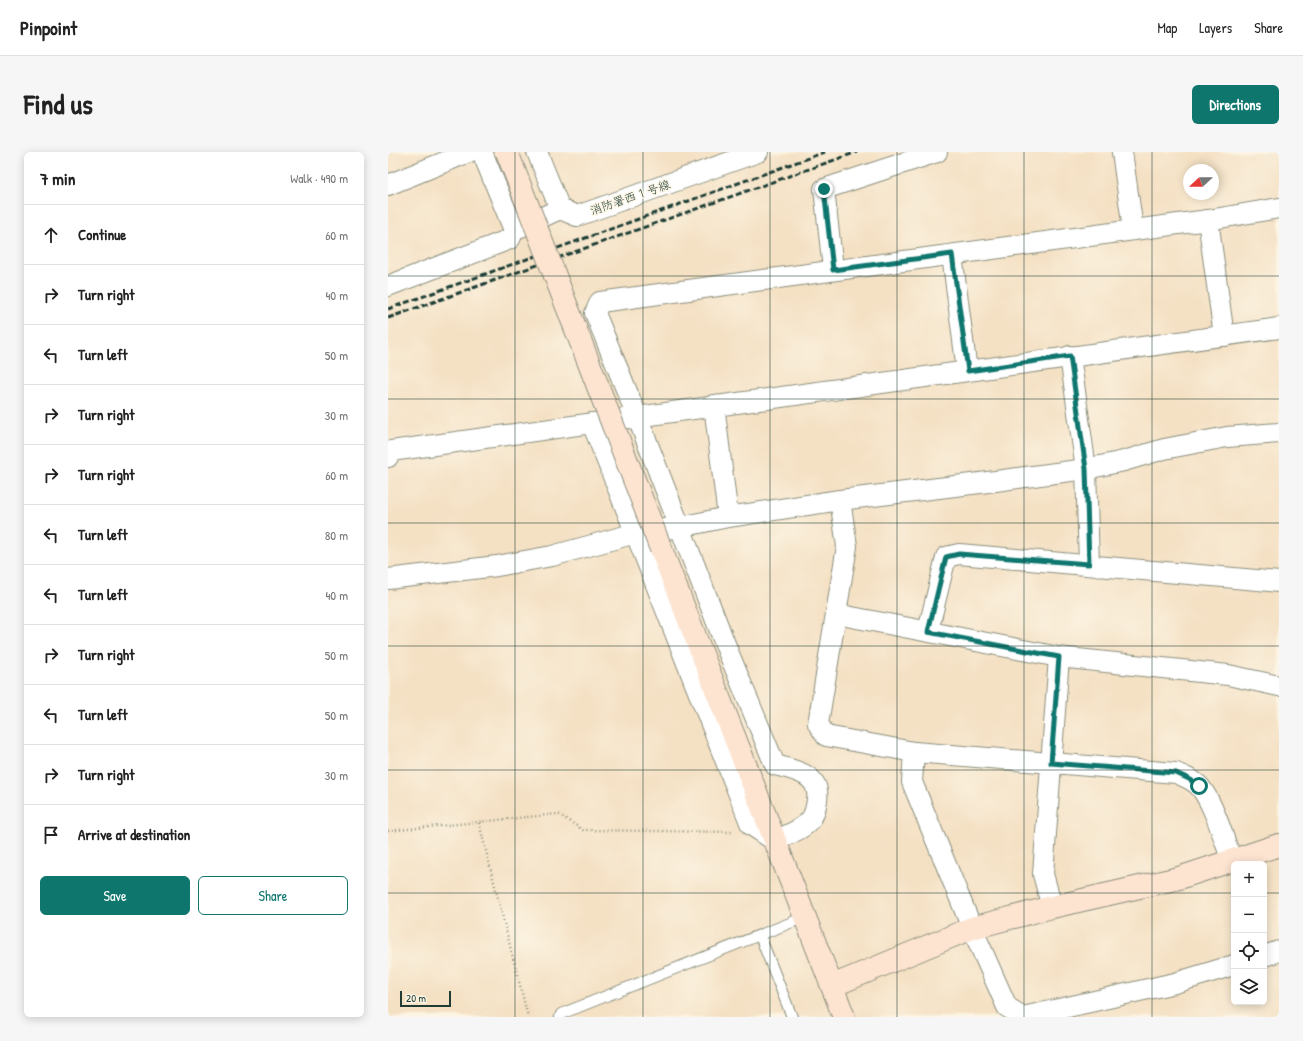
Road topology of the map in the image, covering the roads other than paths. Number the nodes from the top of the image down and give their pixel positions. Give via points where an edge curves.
1 (469, 152) edge
2 (482, 152) edge
3 (507, 152) edge
4 (537, 152) edge
5 (758, 152) edge
6 (937, 152) edge
7 (1125, 153) edge
8 (738, 155) edge
9 (388, 185) edge
10 (1279, 208) edge
11 (560, 209) junction
12 (1208, 220) junction
13 (1133, 229) junction
14 (514, 230) junction
15 (952, 254) junction
16 (833, 270) junction
17 (388, 286) edge
18 (1279, 328) edge
19 (1224, 336) junction
20 (1070, 356) junction
21 (968, 371) junction
22 (714, 405) junction
23 (638, 416) junction
24 (592, 423) junction
25 (1279, 433) edge
26 (388, 457) edge
27 (1086, 469) junction
28 (840, 500) junction
29 (728, 517) junction
30 (680, 527) junction
31 (636, 533) junction
32 (1089, 564) junction
33 (388, 579) edge
34 (1279, 582) edge
35 (836, 614) junction
36 (928, 632) junction
37 (1059, 657) junction
38 (1279, 686) edge
39 (914, 752) junction
40 (1051, 763) junction
41 (775, 841) junction
42 (1279, 845) edge
43 (1231, 861) edge
44 (1232, 861) joint
45 (1052, 907) junction
46 (805, 917) junction
47 (972, 928) junction
48 (760, 936) junction
49 (1279, 951) edge
50 (1267, 955) edge
51 (1231, 966) edge
52 (832, 986) junction
53 (560, 1017) edge
54 (792, 1017) edge
55 (844, 1017) edge

1 - 9 street
2 - 14 street
3 - 41 street, bridge
4 - 11 street
5 - 8 street, 消防署西１号線
6 - 16 street via 824,189
7 - 13 street
8 - 11 street, 消防署西１号線 via 577,216
10 - 12 street
11 - 14 street
12 - 13 street
12 - 19 street
13 - 15 street
14 - 17 street via 510,239
15 - 16 street
15 - 21 street
16 - 23 street via 600,302 595,313
18 - 19 street
19 - 20 street
20 - 21 street
20 - 27 street
21 - 22 street
22 - 23 street
22 - 29 street
23 - 24 street
23 - 30 street
24 - 26 street via 391,451
24 - 31 street
25 - 27 street via 1213,440 1164,449
27 - 28 street
27 - 32 street
28 - 29 street
28 - 35 street via 847,546
29 - 30 street
30 - 31 street
30 - 41 street via 775,765 800,771 814,780 818,794 816,808 810,820
31 - 33 street via 552,556 497,566
31 - 41 street via 751,826
32 - 34 street
32 - 36 street via 959,554 946,557
35 - 36 street
35 - 39 street via 818,724 826,736
36 - 37 street
37 - 38 street via 1228,675
37 - 40 street
39 - 40 street
39 - 47 street via 912,782
40 - 44 street via 1176,773 1189,779 1199,786 1206,798
40 - 45 street via 1043,874
41 - 46 street
42 - 44 street
43 - 45 street via 1179,878
45 - 47 street
46 - 48 lane
46 - 52 street
47 - 51 street via 1007,1007 1023,1017 1174,983
47 - 52 street
48 - 53 lane via 561,1014
48 - 54 lane
49 - 50 street
52 - 55 street

